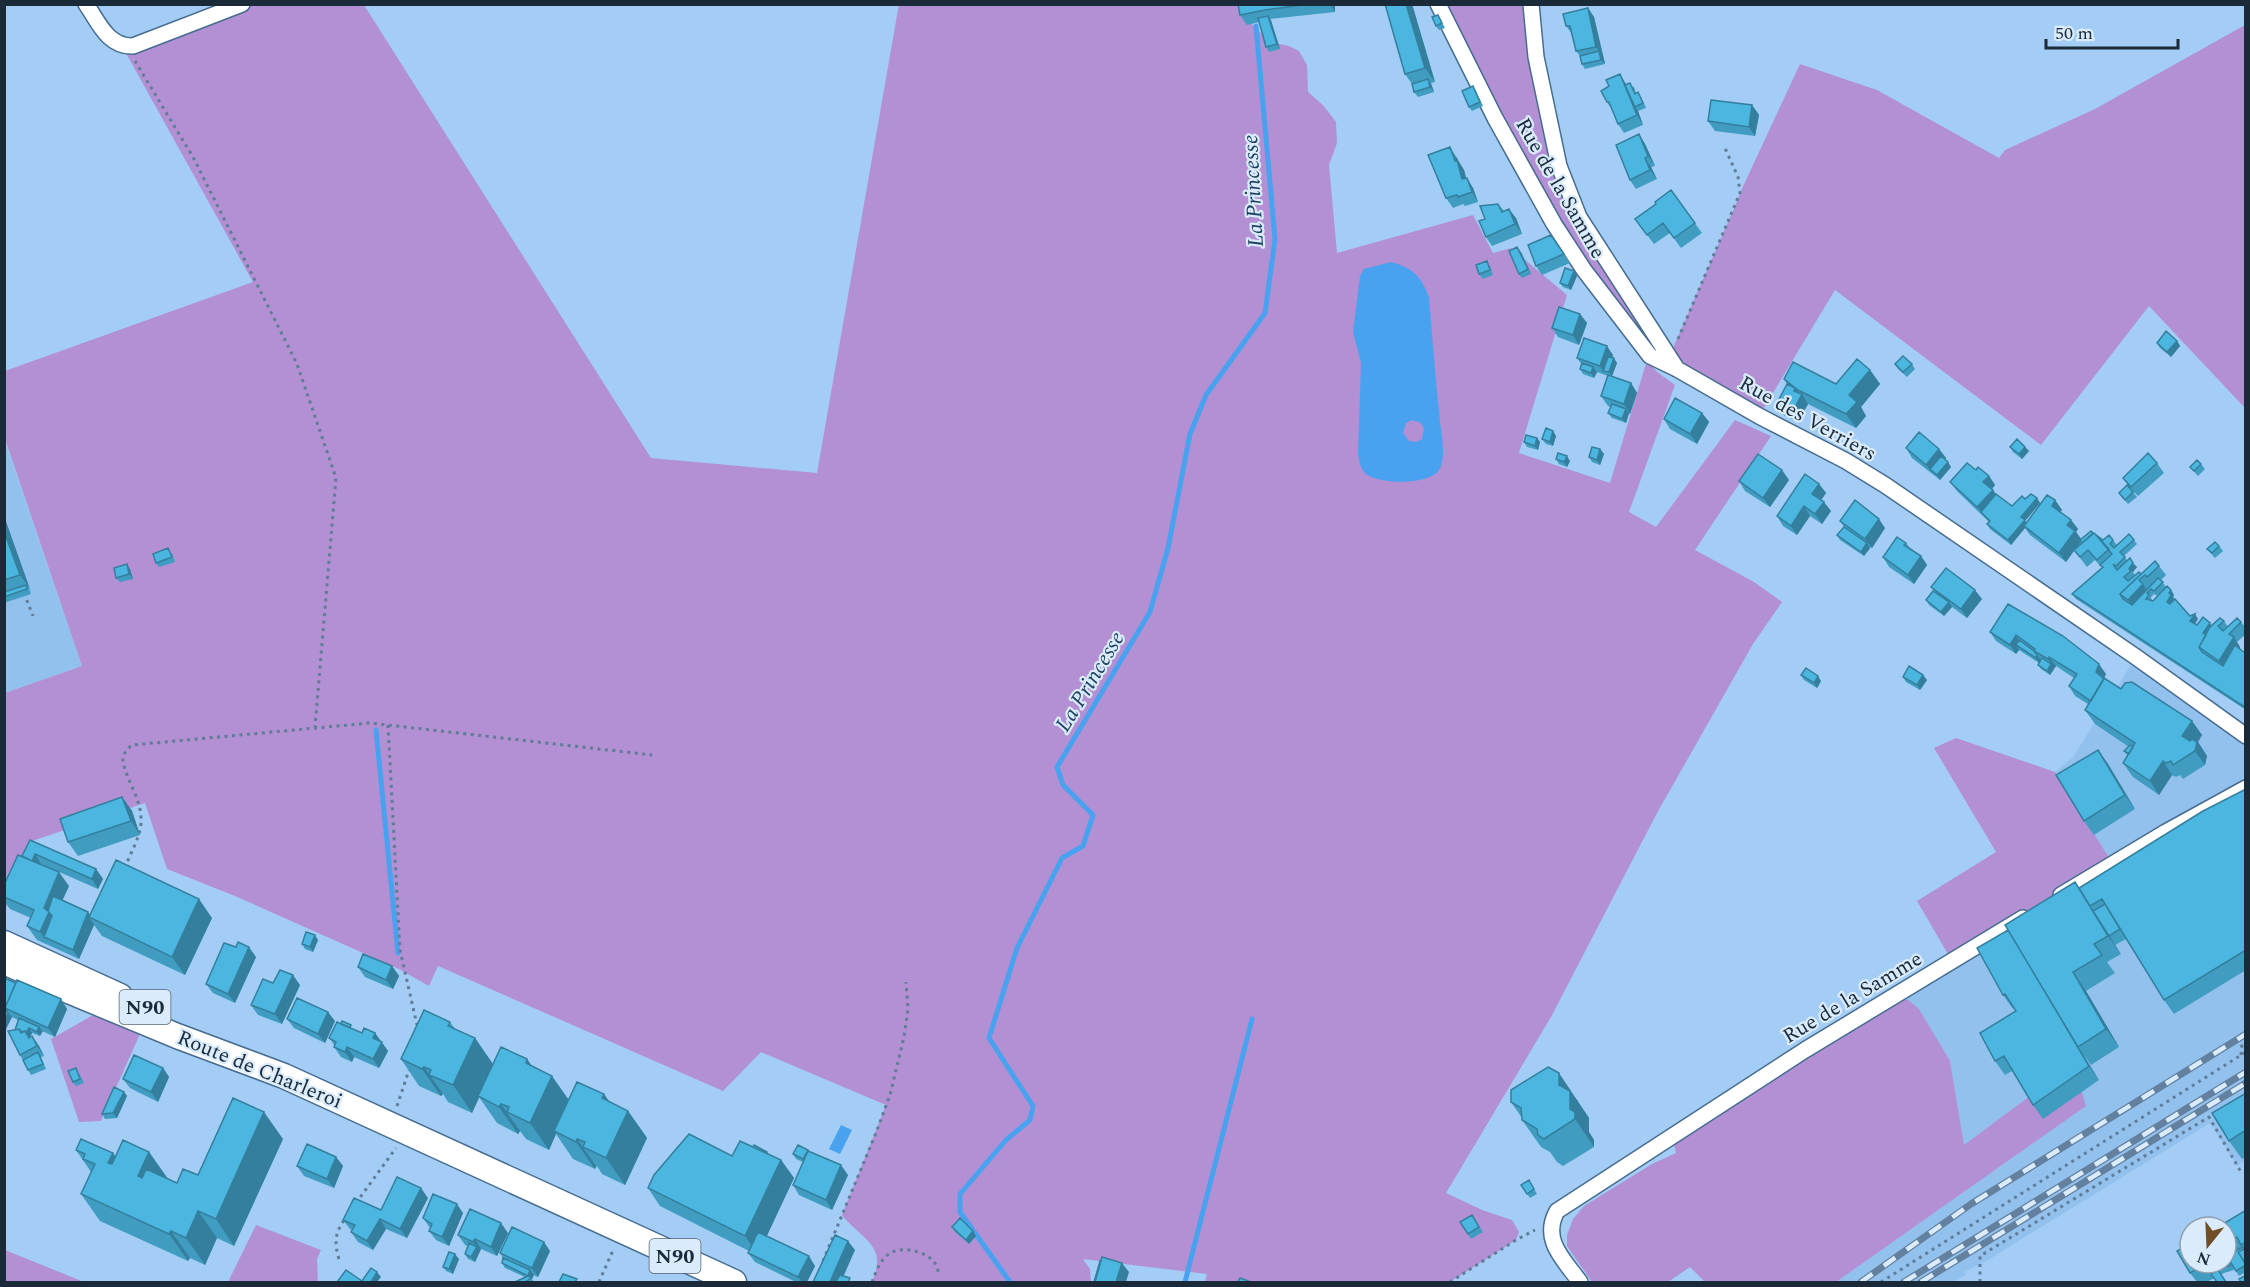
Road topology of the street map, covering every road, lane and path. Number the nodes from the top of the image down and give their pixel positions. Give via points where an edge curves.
1 (86, 4) edge
2 (242, 4) edge
3 (1438, 4) edge
4 (1531, 4) edge
5 (124, 46) junction
6 (1724, 146) dead end
7 (1673, 363) junction
8 (24, 591) edge
9 (33, 616) dead end
10 (388, 724) junction
11 (315, 728) junction
12 (2246, 736) edge
13 (652, 755) dead end
14 (2246, 788) edge
15 (121, 876) edge
16 (2053, 900) edge
17 (2033, 912) edge
18 (4, 943) edge
19 (4, 962) edge
20 (906, 982) dead end
21 (416, 1031) edge
22 (2246, 1041) edge
23 (2246, 1052) edge
24 (2241, 1055) junction
25 (410, 1063) edge
26 (284, 1076) junction
27 (2218, 1111) edge
28 (389, 1114) junction
29 (2209, 1117) junction
30 (407, 1132) junction
31 (2241, 1172) dead end
32 (353, 1207) edge
33 (346, 1216) edge
34 (1551, 1222) junction
35 (619, 1230) junction
36 (339, 1259) dead end
37 (822, 1263) edge
38 (939, 1275) dead end
39 (599, 1282) edge
40 (734, 1282) edge
41 (872, 1282) edge
42 (1450, 1282) edge
43 (1580, 1282) edge
44 (1881, 1282) edge
45 (1980, 1282) edge

1 - 5 street via 111,41
2 - 5 street via 133,46
3 - 7 street, Rue de la Samme via 1501,128 1584,270 1650,356
4 - 7 street, Rue des Verriers via 1536,57 1559,166 1579,217
5 - 11 path via 193,157 297,364 336,478
6 - 7 path via 1738,177 1740,193
7 - 12 street, Rue des Verriers via 1759,416 1885,485
8 - 9 path
10 - 11 path
10 - 13 path
10 - 21 path via 400,950 418,1021
11 - 15 path via 128,748 123,760 141,819
14 - 16 street
17 - 34 street, Rue de la Samme via 1804,1050 1566,1204
18 - 26 main road, N90 via 182,1024
19 - 26 main road, Route de Charleroi / N90 via 167,1032
20 - 37 path via 908,1009 890,1095
22 - 24 path via 2242,1042
23 - 24 path
24 - 44 path
25 - 28 path
26 - 28 main road, Route de Charleroi / N90
27 - 29 path
28 - 30 main road, N90
29 - 31 path
29 - 45 path via 1980,1256
30 - 32 path
30 - 35 main road, N90
33 - 36 path via 336,1237
34 - 42 path
34 - 43 street via 1554,1245
35 - 39 path
35 - 40 main road, N90
38 - 41 path via 936,1262 922,1253 902,1249 887,1256

